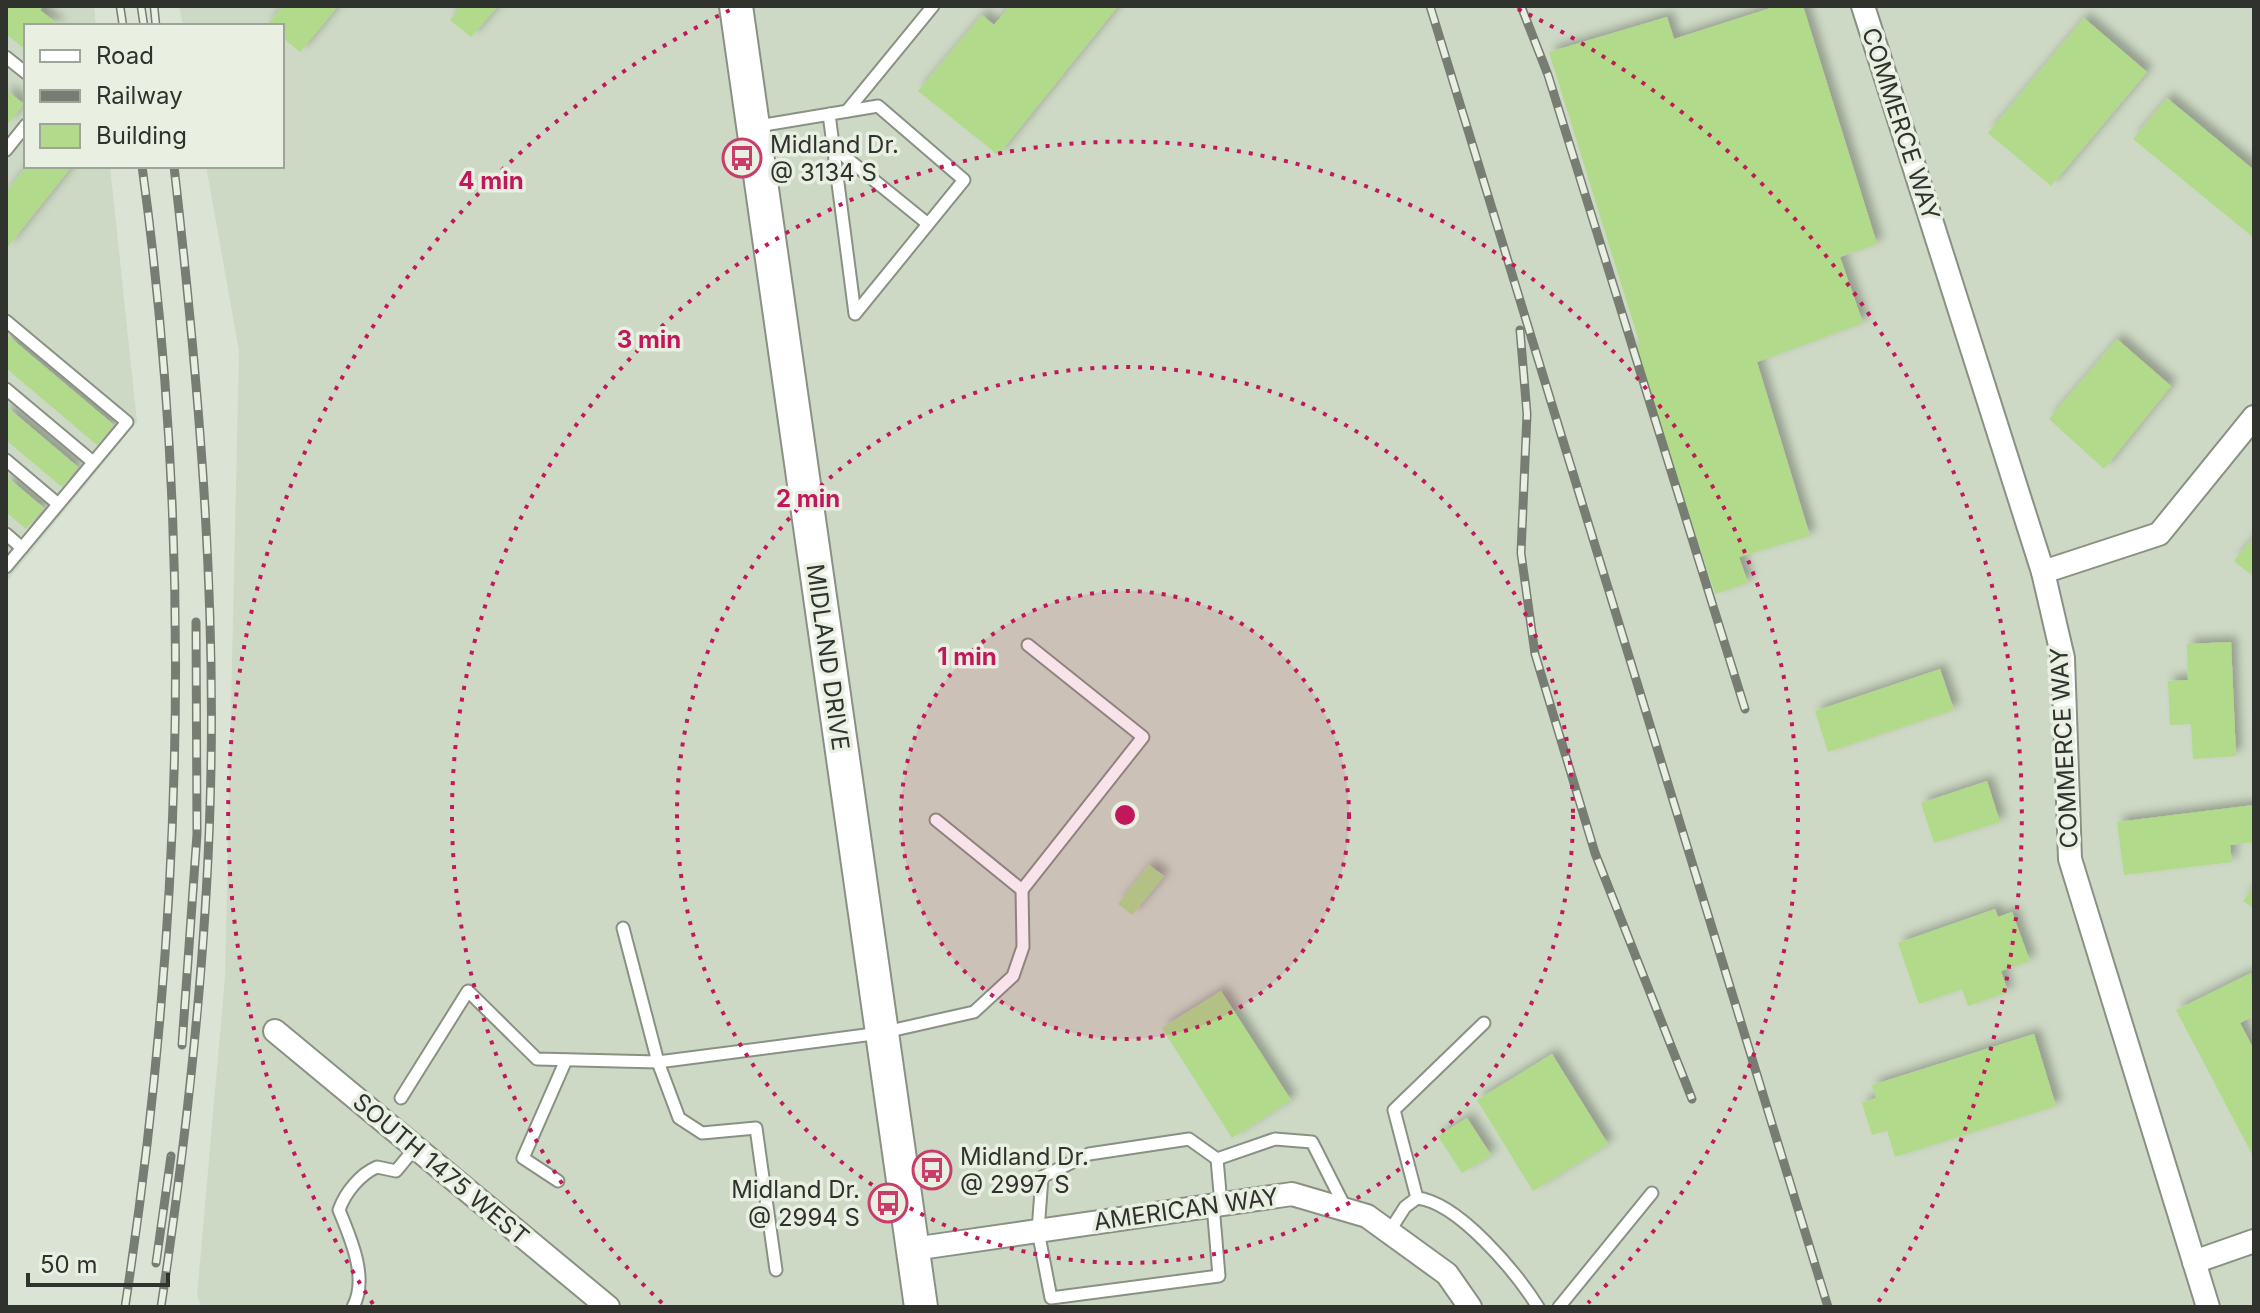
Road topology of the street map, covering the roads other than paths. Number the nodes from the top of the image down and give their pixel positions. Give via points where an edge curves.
1 (736, 6) edge
2 (933, 6) edge
3 (1863, 6) edge
4 (6, 57) edge
5 (24, 71) edge
6 (847, 111) junction
7 (829, 114) junction
8 (753, 126) junction
9 (24, 128) edge
10 (833, 147) junction
11 (6, 150) edge
12 (928, 224) junction
13 (6, 321) edge
14 (6, 389) edge
15 (2254, 417) edge
16 (6, 460) edge
17 (93, 462) junction
18 (58, 504) junction
19 (6, 534) edge
20 (22, 548) junction
21 (6, 567) edge
22 (2043, 572) junction
23 (1028, 645) dead end
24 (936, 820) dead end
25 (1022, 890) junction
26 (623, 928) dead end
27 (1484, 1023) dead end
28 (275, 1031) dead end
29 (881, 1033) junction
30 (566, 1060) junction
31 (658, 1062) junction
32 (401, 1098) dead end
33 (415, 1148) junction
34 (1217, 1159) junction
35 (558, 1181) dead end
36 (1652, 1193) dead end
37 (1417, 1198) junction
38 (1217, 1205) junction
39 (1346, 1209) junction
40 (1038, 1231) junction
41 (1389, 1232) junction
42 (2254, 1241) edge
43 (913, 1249) junction
44 (2194, 1262) junction
45 (776, 1270) dead end
46 (1048, 1303) edge
47 (353, 1307) edge
48 (608, 1307) edge
49 (921, 1307) edge
50 (1470, 1307) edge
51 (1538, 1307) edge
52 (1559, 1307) edge
53 (2208, 1307) edge

1 - 8 street, MIDLAND DRIVE
2 - 6 lane
3 - 22 street, COMMERCE WAY
4 - 5 lane
6 - 7 lane
6 - 12 lane via 878,106 964,180
7 - 8 lane
7 - 10 lane
8 - 29 street, MIDLAND DRIVE
9 - 11 lane
10 - 12 lane
10 - 12 lane via 855,314
13 - 17 lane via 127,422
14 - 17 lane
15 - 22 street via 2159,534
16 - 18 lane
17 - 18 lane
18 - 20 lane
19 - 20 lane
20 - 21 lane
22 - 44 street, COMMERCE WAY via 2063,658 2070,859
23 - 25 lane via 1143,737
24 - 25 lane
25 - 29 lane via 1023,947 1013,976 974,1012
26 - 31 lane
27 - 37 lane via 1394,1110
28 - 33 street, SOUTH 1475 WEST
29 - 31 lane
29 - 43 street, MIDLAND DRIVE
30 - 31 lane
30 - 32 lane via 537,1059 468,991
30 - 35 lane via 523,1158
31 - 45 lane via 679,1118 702,1133 756,1128
33 - 47 lane via 396,1171 377,1167 365,1173 341,1202 358,1270
33 - 48 street, SOUTH 1475 WEST
34 - 38 lane
34 - 39 lane via 1275,1139 1312,1142
34 - 40 lane via 1189,1139 1089,1154 1042,1177
36 - 52 lane
37 - 41 lane
37 - 51 lane via 1434,1200 1486,1243
38 - 39 street, AMERICAN WAY via 1292,1194
38 - 40 street, AMERICAN WAY
38 - 46 lane via 1219,1276
39 - 41 street, AMERICAN WAY
40 - 43 street, AMERICAN WAY
40 - 46 lane
41 - 50 street, AMERICAN WAY via 1447,1274
42 - 44 street
43 - 49 street, MIDLAND DRIVE
44 - 53 street, COMMERCE WAY

